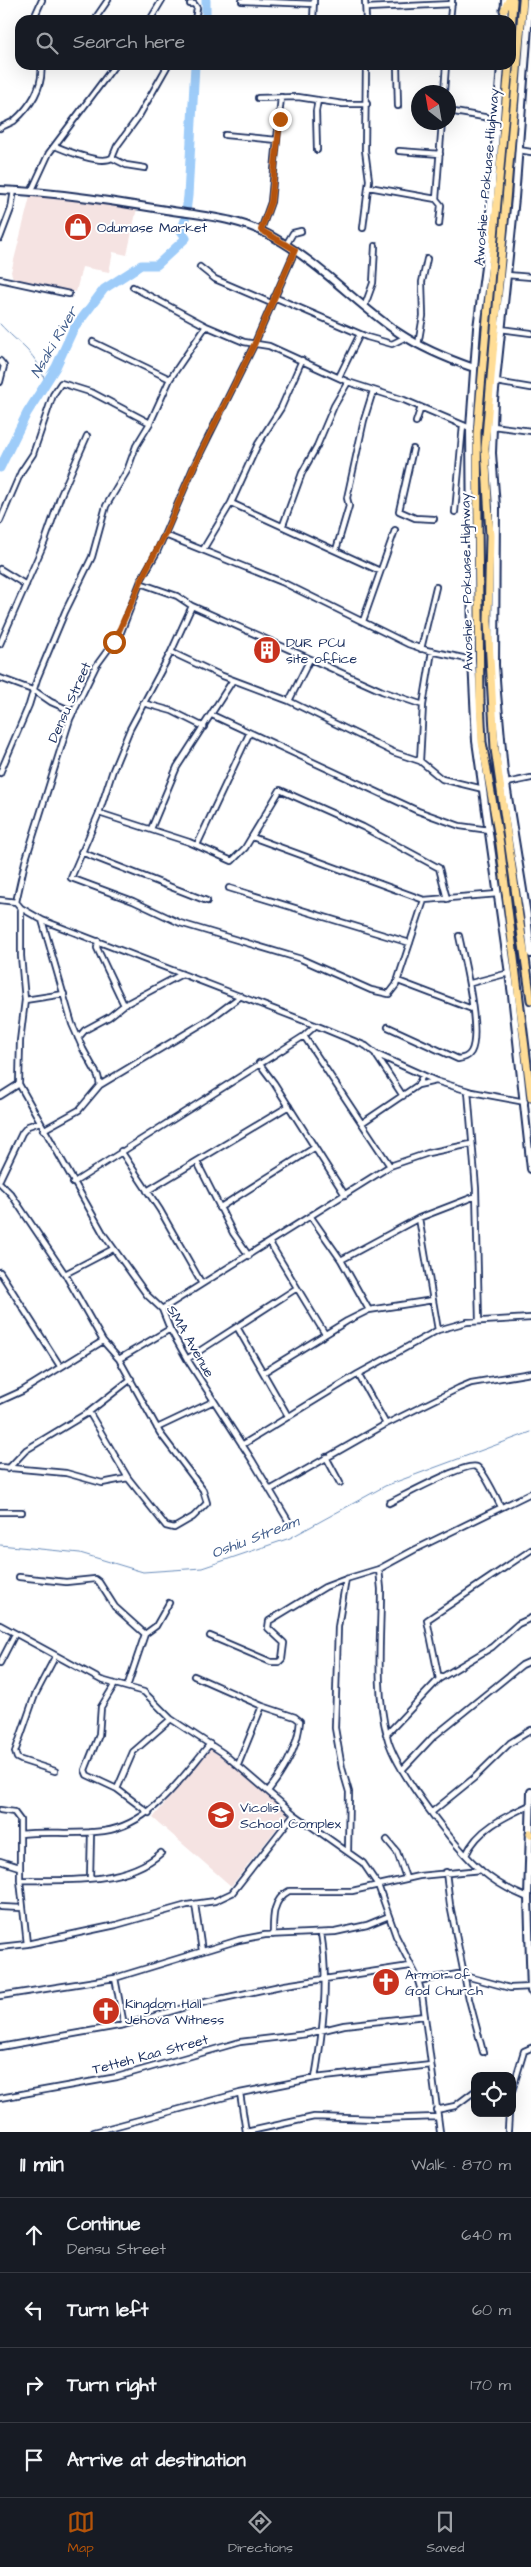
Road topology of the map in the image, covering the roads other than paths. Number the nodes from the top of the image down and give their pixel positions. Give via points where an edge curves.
1 (42, 0) edge
2 (108, 0) edge
3 (162, 0) edge
4 (365, 0) edge
5 (505, 0) edge
6 (511, 0) edge
7 (523, 0) edge
8 (530, 0) edge
9 (242, 1) dead end
10 (314, 2) edge
11 (452, 2) edge
12 (190, 4) dead end
13 (367, 8) junction
14 (504, 10) junction
15 (35, 15) edge
16 (98, 15) edge
17 (153, 15) edge
18 (196, 15) edge
19 (313, 15) edge
20 (366, 15) edge
21 (451, 15) edge
22 (504, 15) edge
23 (511, 15) edge
24 (529, 46) edge
25 (41, 70) edge
26 (111, 70) edge
27 (165, 70) edge
28 (366, 70) edge
29 (398, 70) edge
30 (446, 70) edge
31 (500, 70) edge
32 (509, 70) edge
33 (445, 85) edge
34 (258, 98) dead end
35 (281, 98) junction
36 (318, 100) junction
37 (366, 104) junction
38 (398, 106) dead end
39 (456, 112) edge
40 (496, 119) junction
41 (0, 128) edge
42 (442, 130) edge
43 (224, 135) dead end
44 (277, 140) junction
45 (55, 146) junction
46 (317, 150) dead end
47 (519, 150) junction
48 (399, 151) dead end
49 (531, 152) edge
50 (440, 154) junction
51 (112, 158) junction
52 (146, 168) dead end
53 (369, 188) junction
54 (0, 190) edge
55 (14, 190) junction
56 (31, 192) junction
57 (436, 199) junction
58 (439, 224) dead end
59 (363, 228) dead end
60 (261, 230) junction
61 (301, 231) dead end
62 (0, 238) edge
63 (286, 245) junction
64 (375, 246) dead end
65 (295, 250) junction
66 (426, 259) dead end
67 (200, 267) dead end
68 (504, 276) junction
69 (531, 277) edge
70 (0, 279) edge
71 (133, 287) dead end
72 (506, 287) joint
73 (69, 294) dead end
74 (274, 297) junction
75 (271, 303) junction
76 (365, 305) junction
77 (206, 326) junction
78 (500, 329) junction
79 (531, 333) edge
80 (360, 334) junction
81 (406, 337) junction
82 (93, 342) dead end
83 (254, 345) junction
84 (418, 345) junction
85 (302, 360) junction
86 (0, 361) edge
87 (474, 368) junction
88 (339, 377) junction
89 (170, 379) junction
90 (0, 382) edge
91 (348, 382) junction
92 (496, 382) junction
93 (531, 388) edge
94 (373, 391) junction
95 (421, 407) junction
96 (416, 422) dead end
97 (150, 423) junction
98 (493, 426) junction
99 (466, 427) junction
100 (531, 430) edge
101 (86, 436) dead end
102 (413, 450) dead end
103 (231, 503) junction
104 (455, 512) dead end
105 (434, 519) dead end
106 (0, 521) edge
107 (283, 525) junction
108 (395, 530) dead end
109 (165, 534) junction
110 (204, 548) junction
111 (336, 550) junction
112 (489, 560) junction
113 (479, 561) junction
114 (0, 569) edge
115 (380, 571) junction
116 (140, 583) junction
117 (26, 585) junction
118 (436, 587) dead end
119 (192, 606) junction
120 (363, 621) junction
121 (0, 644) edge
122 (421, 649) junction
123 (432, 651) junction
124 (171, 652) junction
125 (310, 659) junction
126 (472, 660) junction
127 (0, 678) edge
128 (234, 680) junction
129 (35, 691) junction
130 (289, 701) junction
131 (143, 703) junction
132 (423, 705) junction
133 (74, 712) junction
134 (212, 715) junction
135 (204, 727) junction
136 (249, 734) junction
137 (420, 761) junction
138 (0, 773) edge
139 (531, 778) edge
140 (507, 783) junction
141 (483, 789) junction
142 (99, 813) junction
143 (151, 829) junction
144 (489, 830) junction
145 (252, 837) junction
146 (196, 845) junction
147 (81, 852) junction
148 (229, 888) dead end
149 (498, 894) junction
150 (447, 899) junction
151 (0, 900) edge
152 (424, 900) junction
153 (208, 901) dead end
154 (16, 902) junction
155 (21, 908) junction
156 (42, 920) junction
157 (459, 936) dead end
158 (98, 941) junction
159 (410, 943) junction
160 (530, 943) edge
161 (531, 954) edge
162 (509, 973) junction
163 (182, 974) junction
164 (398, 981) junction
165 (471, 983) junction
166 (64, 994) junction
167 (241, 996) junction
168 (25, 1000) junction
169 (531, 1000) edge
170 (124, 1004) junction
171 (472, 1009) junction
172 (315, 1026) junction
173 (388, 1027) dead end
174 (304, 1036) junction
175 (78, 1038) junction
176 (376, 1054) junction
177 (259, 1063) junction
178 (423, 1075) junction
179 (436, 1081) junction
180 (19, 1084) junction
181 (418, 1085) junction
182 (100, 1086) junction
183 (468, 1091) junction
184 (0, 1096) edge
185 (402, 1096) junction
186 (528, 1100) edge
187 (289, 1106) junction
188 (40, 1122) junction
189 (362, 1123) junction
190 (43, 1130) junction
191 (471, 1144) junction
192 (314, 1148) junction
193 (121, 1151) junction
194 (196, 1162) junction
195 (390, 1166) junction
196 (531, 1169) edge
197 (0, 1178) edge
198 (0, 1182) edge
199 (73, 1183) junction
200 (147, 1191) junction
201 (345, 1195) junction
202 (476, 1196) junction
203 (219, 1208) junction
204 (311, 1217) junction
205 (419, 1218) junction
206 (270, 1243) junction
207 (113, 1249) junction
208 (249, 1256) junction
209 (341, 1260) junction
210 (0, 1272) edge
211 (64, 1274) junction
212 (202, 1284) junction
213 (297, 1288) junction
214 (433, 1300) junction
215 (162, 1309) junction
216 (370, 1310) junction
217 (531, 1318) edge
218 (479, 1321) junction
219 (237, 1327) junction
220 (170, 1329) junction
221 (438, 1330) junction
222 (325, 1334) junction
223 (103, 1341) junction
224 (119, 1359) junction
225 (187, 1359) junction
226 (60, 1366) junction
227 (264, 1372) junction
228 (531, 1373) edge
229 (358, 1374) junction
230 (131, 1380) junction
231 (0, 1401) edge
232 (214, 1401) junction
233 (89, 1412) junction
234 (288, 1416) junction
235 (386, 1424) junction
236 (157, 1428) junction
237 (242, 1445) junction
238 (326, 1457) junction
239 (0, 1467) edge
240 (8, 1469) junction
241 (128, 1478) junction
242 (340, 1483) dead end
243 (270, 1490) junction
244 (531, 1493) edge
245 (389, 1503) dead end
246 (501, 1507) junction
247 (0, 1512) edge
248 (22, 1512) dead end
249 (289, 1522) dead end
250 (531, 1550) edge
251 (378, 1569) junction
252 (19, 1577) dead end
253 (346, 1578) junction
254 (169, 1602) dead end
255 (531, 1618) edge
256 (0, 1625) edge
257 (14, 1634) junction
258 (145, 1634) junction
259 (210, 1636) dead end
260 (55, 1657) junction
261 (531, 1661) edge
262 (0, 1664) edge
263 (194, 1676) dead end
264 (439, 1679) junction
265 (115, 1684) junction
266 (127, 1686) junction
267 (262, 1706) junction
268 (171, 1720) junction
269 (531, 1730) edge
270 (386, 1735) junction
271 (210, 1744) junction
272 (238, 1765) junction
273 (402, 1770) junction
274 (55, 1771) dead end
275 (116, 1790) junction
276 (268, 1791) junction
277 (531, 1792) edge
278 (530, 1804) edge
279 (0, 1810) edge
280 (432, 1812) junction
281 (149, 1813) junction
282 (294, 1814) junction
283 (91, 1832) junction
284 (530, 1833) edge
285 (20, 1834) junction
286 (387, 1840) dead end
287 (348, 1852) junction
288 (161, 1853) dead end
289 (466, 1856) junction
290 (0, 1861) edge
291 (19, 1867) junction
292 (481, 1870) junction
293 (446, 1872) junction
294 (90, 1878) junction
295 (406, 1878) junction
296 (20, 1880) junction
297 (378, 1885) junction
298 (528, 1898) junction
299 (195, 1904) junction
300 (0, 1907) edge
301 (22, 1908) junction
302 (389, 1916) junction
303 (321, 1933) junction
304 (273, 1935) junction
305 (27, 1944) junction
306 (0, 1947) edge
307 (202, 1951) junction
308 (410, 1966) junction
309 (466, 1976) junction
310 (115, 1978) junction
311 (324, 1979) junction
312 (418, 1981) junction
313 (531, 1986) edge
314 (531, 1991) edge
315 (0, 1996) edge
316 (425, 2016) junction
317 (124, 2025) junction
318 (322, 2030) junction
319 (0, 2046) edge
320 (531, 2048) edge
321 (483, 2052) dead end
322 (431, 2065) junction
323 (315, 2078) junction
324 (516, 2078) edge
325 (240, 2093) junction
326 (471, 2093) edge
327 (0, 2098) edge
328 (436, 2110) junction
329 (437, 2117) junction
330 (509, 2117) edge
331 (508, 2130) dead end
332 (94, 2132) edge
333 (440, 2132) edge

1 - 15 street
2 - 16 street
3 - 17 street
4 - 13 street
5 - 14 street
6 - 14 main road
6 - 23 main road
7 - 68 main road, Awoshie - Pokuase Highway
8 - 24 street
9 - 10 street
10 - 19 street
11 - 13 street
11 - 21 street
12 - 18 street via 198,8
13 - 20 street
14 - 22 street
24 - 47 street
25 - 41 street via 41,86 12,122
26 - 45 street
27 - 51 street
28 - 37 street
29 - 38 street
30 - 33 street
31 - 40 street
32 - 113 main road, Awoshie - Pokuase Highway via 477,433
34 - 35 street
35 - 36 street
35 - 44 street
36 - 37 street
36 - 46 street
37 - 53 street via 365,150
39 - 40 street
40 - 87 street via 487,252
42 - 50 street
43 - 44 street
44 - 60 street via 271,202
45 - 51 street via 92,158
45 - 56 street
47 - 49 street
47 - 68 street
48 - 50 street
50 - 57 street
51 - 52 street via 126,165
53 - 57 street
53 - 59 street
54 - 55 street
55 - 56 street
55 - 62 street
56 - 60 street via 194,214 236,221
57 - 58 street via 441,205
60 - 63 street
61 - 63 street via 293,233
63 - 65 street
64 - 76 street via 373,283
65 - 74 street, Densu Street
65 - 76 street
66 - 84 street
67 - 75 street via 214,279
68 - 69 street
68 - 72 main road
68 - 112 main road, Awoshie - Pokuase Highway via 486,424
70 - 73 street
71 - 77 street
72 - 78 street
74 - 75 street, Densu Street
74 - 80 street
75 - 83 street, Densu Street
76 - 81 street
77 - 83 street
77 - 89 street
78 - 79 street
78 - 92 street
80 - 81 street via 392,344
80 - 88 street
81 - 84 street
82 - 89 street
83 - 85 street via 270,346
83 - 109 street, Densu Street via 194,466
84 - 87 street
85 - 88 street
85 - 103 street via 281,408 258,444
86 - 90 street via 4,366
87 - 99 street
88 - 91 street
89 - 97 street
91 - 94 street
91 - 107 street via 302,473
92 - 93 street
92 - 98 street
94 - 95 street
94 - 111 street via 347,498 349,506
95 - 96 street
95 - 99 street
97 - 106 street via 93,393 64,382 57,386 33,454 21,472
97 - 129 street via 106,506 92,556 65,612
98 - 100 street
98 - 140 street via 495,665
99 - 104 street
99 - 126 street
101 - 117 street
102 - 105 street via 399,511 415,518
103 - 107 street
103 - 110 street
107 - 111 street
108 - 115 street
109 - 110 street
109 - 116 street, Densu Street
110 - 120 street
111 - 115 street
112 - 113 main road
112 - 169 main road, Awoshie - Pokuase Highway via 488,621 495,748
113 - 186 main road, Awoshie - Pokuase Highway via 482,742 500,844
114 - 117 street
115 - 120 street via 378,585
116 - 119 street via 177,596
116 - 133 street, Densu Street via 121,632 96,666
117 - 121 street
118 - 122 street
119 - 124 street
119 - 125 street
120 - 122 street
122 - 123 street
123 - 126 street
123 - 132 street
124 - 128 street
124 - 131 street
125 - 130 street
125 - 132 street
126 - 141 street via 476,741
127 - 129 street
128 - 130 street
128 - 134 street
129 - 133 street
129 - 138 street
130 - 137 street via 392,752
131 - 135 street via 172,710
131 - 142 street via 118,757
132 - 137 street
133 - 154 street, Densu Street via 25,862
134 - 135 street
134 - 136 street
135 - 143 street via 177,766
136 - 144 street via 418,811 460,826
136 - 146 street
137 - 141 street via 442,779
139 - 140 street
140 - 160 street
141 - 144 street
142 - 143 street
142 - 147 street
143 - 146 street
144 - 149 street
145 - 146 street via 240,855 232,860
145 - 150 street via 277,793 283,791 363,827 440,868
145 - 152 street
147 - 153 street
147 - 164 street via 71,878 133,901 162,916 301,959 378,992 392,993
148 - 159 street
149 - 150 street
149 - 162 street
150 - 152 street
151 - 154 street
152 - 159 street
154 - 155 street
155 - 156 street
155 - 168 street
156 - 158 street
156 - 166 street
157 - 165 street
158 - 163 street
158 - 170 street via 97,948
159 - 164 street
160 - 161 street
162 - 165 street
162 - 186 street
163 - 167 street
163 - 170 street
164 - 171 street
165 - 171 street
166 - 168 street
166 - 175 street
167 - 172 street
167 - 182 street via 210,1019
168 - 180 street
170 - 175 street
171 - 173 street via 473,1050 468,1056 458,1059
172 - 174 street
172 - 176 street via 366,1046
174 - 177 street
174 - 189 street
175 - 182 street
176 - 178 street
176 - 185 street
177 - 187 street
177 - 193 street
178 - 179 street
178 - 181 street
179 - 181 street
179 - 183 street
180 - 184 street
180 - 188 street, SMA Avenue
181 - 185 street
182 - 190 street via 79,1110
183 - 186 street
183 - 191 street
185 - 189 street
186 - 196 street
187 - 192 street
187 - 194 street
188 - 190 street, SMA Avenue
188 - 197 street via 22,1132
189 - 195 street
190 - 199 street, SMA Avenue
191 - 195 street via 428,1153
191 - 202 street
192 - 201 street
192 - 203 street
193 - 199 street
193 - 200 street
194 - 200 street
194 - 203 street
195 - 201 street
198 - 211 street
199 - 207 street, SMA Avenue
200 - 212 street
201 - 204 street
202 - 205 street
202 - 218 street
203 - 208 street
204 - 206 street
204 - 209 street
205 - 209 street
205 - 214 street
206 - 208 street
206 - 213 street
207 - 211 street
207 - 215 street, SMA Avenue
208 - 212 street
209 - 216 street
210 - 226 street
211 - 223 street
212 - 215 street
213 - 219 street
213 - 222 street
214 - 216 street
214 - 221 street
215 - 220 street, SMA Avenue
216 - 222 street
217 - 218 street
218 - 221 street
219 - 225 street
219 - 227 street
220 - 224 street
220 - 225 street, SMA Avenue
221 - 229 street
222 - 227 street
223 - 224 street
223 - 226 street
224 - 230 street
225 - 232 street, SMA Avenue
226 - 231 street via 32,1386
227 - 234 street
228 - 235 street via 470,1383
229 - 234 street
229 - 235 street
230 - 233 street
230 - 236 street
232 - 236 street
232 - 237 street, SMA Avenue
233 - 240 street via 36,1444
233 - 241 street
234 - 237 street
235 - 238 street
236 - 241 street via 203,1490 207,1504 170,1529
237 - 243 street, SMA Avenue
238 - 242 street
238 - 243 street
239 - 240 street
240 - 241 street via 66,1473 102,1483
243 - 249 street, SMA Avenue
244 - 246 street
245 - 246 street via 473,1466 480,1470
246 - 251 street
247 - 248 street
250 - 264 street via 427,1620
251 - 253 street
251 - 270 street
252 - 258 street via 58,1582 95,1580 115,1607
253 - 259 street via 269,1621 268,1628 284,1643 279,1662 271,1662
253 - 287 street via 338,1627 335,1728 349,1792
254 - 258 street via 156,1626
255 - 264 street via 518,1624 492,1647
256 - 257 street
257 - 260 street
257 - 262 street
258 - 266 street
260 - 265 street
260 - 274 street via 35,1694 15,1752 21,1760
261 - 273 street via 433,1737
263 - 267 street
264 - 270 street
265 - 266 street
265 - 275 street via 101,1707 99,1735 84,1770 87,1775
266 - 268 street via 144,1692
267 - 272 street
267 - 276 street via 300,1721 286,1764
268 - 271 street
268 - 275 street via 133,1752
269 - 280 street via 510,1743
270 - 273 street
271 - 272 street
271 - 281 street
272 - 276 street
273 - 280 street
275 - 281 street
276 - 282 street
277 - 278 street
278 - 284 street
278 - 289 street via 513,1811 491,1827 471,1844
279 - 285 street via 14,1812 18,1816
280 - 289 street
281 - 283 street via 119,1828
282 - 287 street
282 - 299 street via 232,1893 215,1901
283 - 285 street
283 - 294 street
284 - 298 street
285 - 291 street
286 - 295 street via 397,1852
287 - 297 street via 363,1863
288 - 294 street via 134,1870
289 - 292 street
290 - 291 street
291 - 296 street
292 - 293 street
292 - 298 street
293 - 295 street
293 - 309 street
294 - 296 street
295 - 297 street
296 - 301 street
297 - 302 street
297 - 304 street via 335,1893 284,1894 273,1913
298 - 313 street
299 - 305 street
299 - 307 street
300 - 301 street
301 - 305 street
302 - 303 street via 352,1929
302 - 308 street
303 - 304 street
303 - 311 street via 326,1962
304 - 307 street via 239,1940
305 - 306 street
307 - 310 street
308 - 311 street
308 - 312 street
309 - 312 street via 444,1974
309 - 313 street via 510,1988
309 - 321 street
310 - 315 street
310 - 317 street
311 - 317 street via 196,2004
311 - 318 street
312 - 316 street
313 - 314 street
316 - 318 street, Tetteh Kaa Street
316 - 322 street
317 - 319 street
318 - 323 street
318 - 327 street, Tetteh Kaa Street via 240,2042 118,2077
320 - 324 street via 524,2051
322 - 323 street
322 - 328 street
323 - 325 street
325 - 329 street via 246,2132 314,2117
325 - 332 street
326 - 328 street via 455,2106
328 - 329 street
329 - 333 street
330 - 331 street

